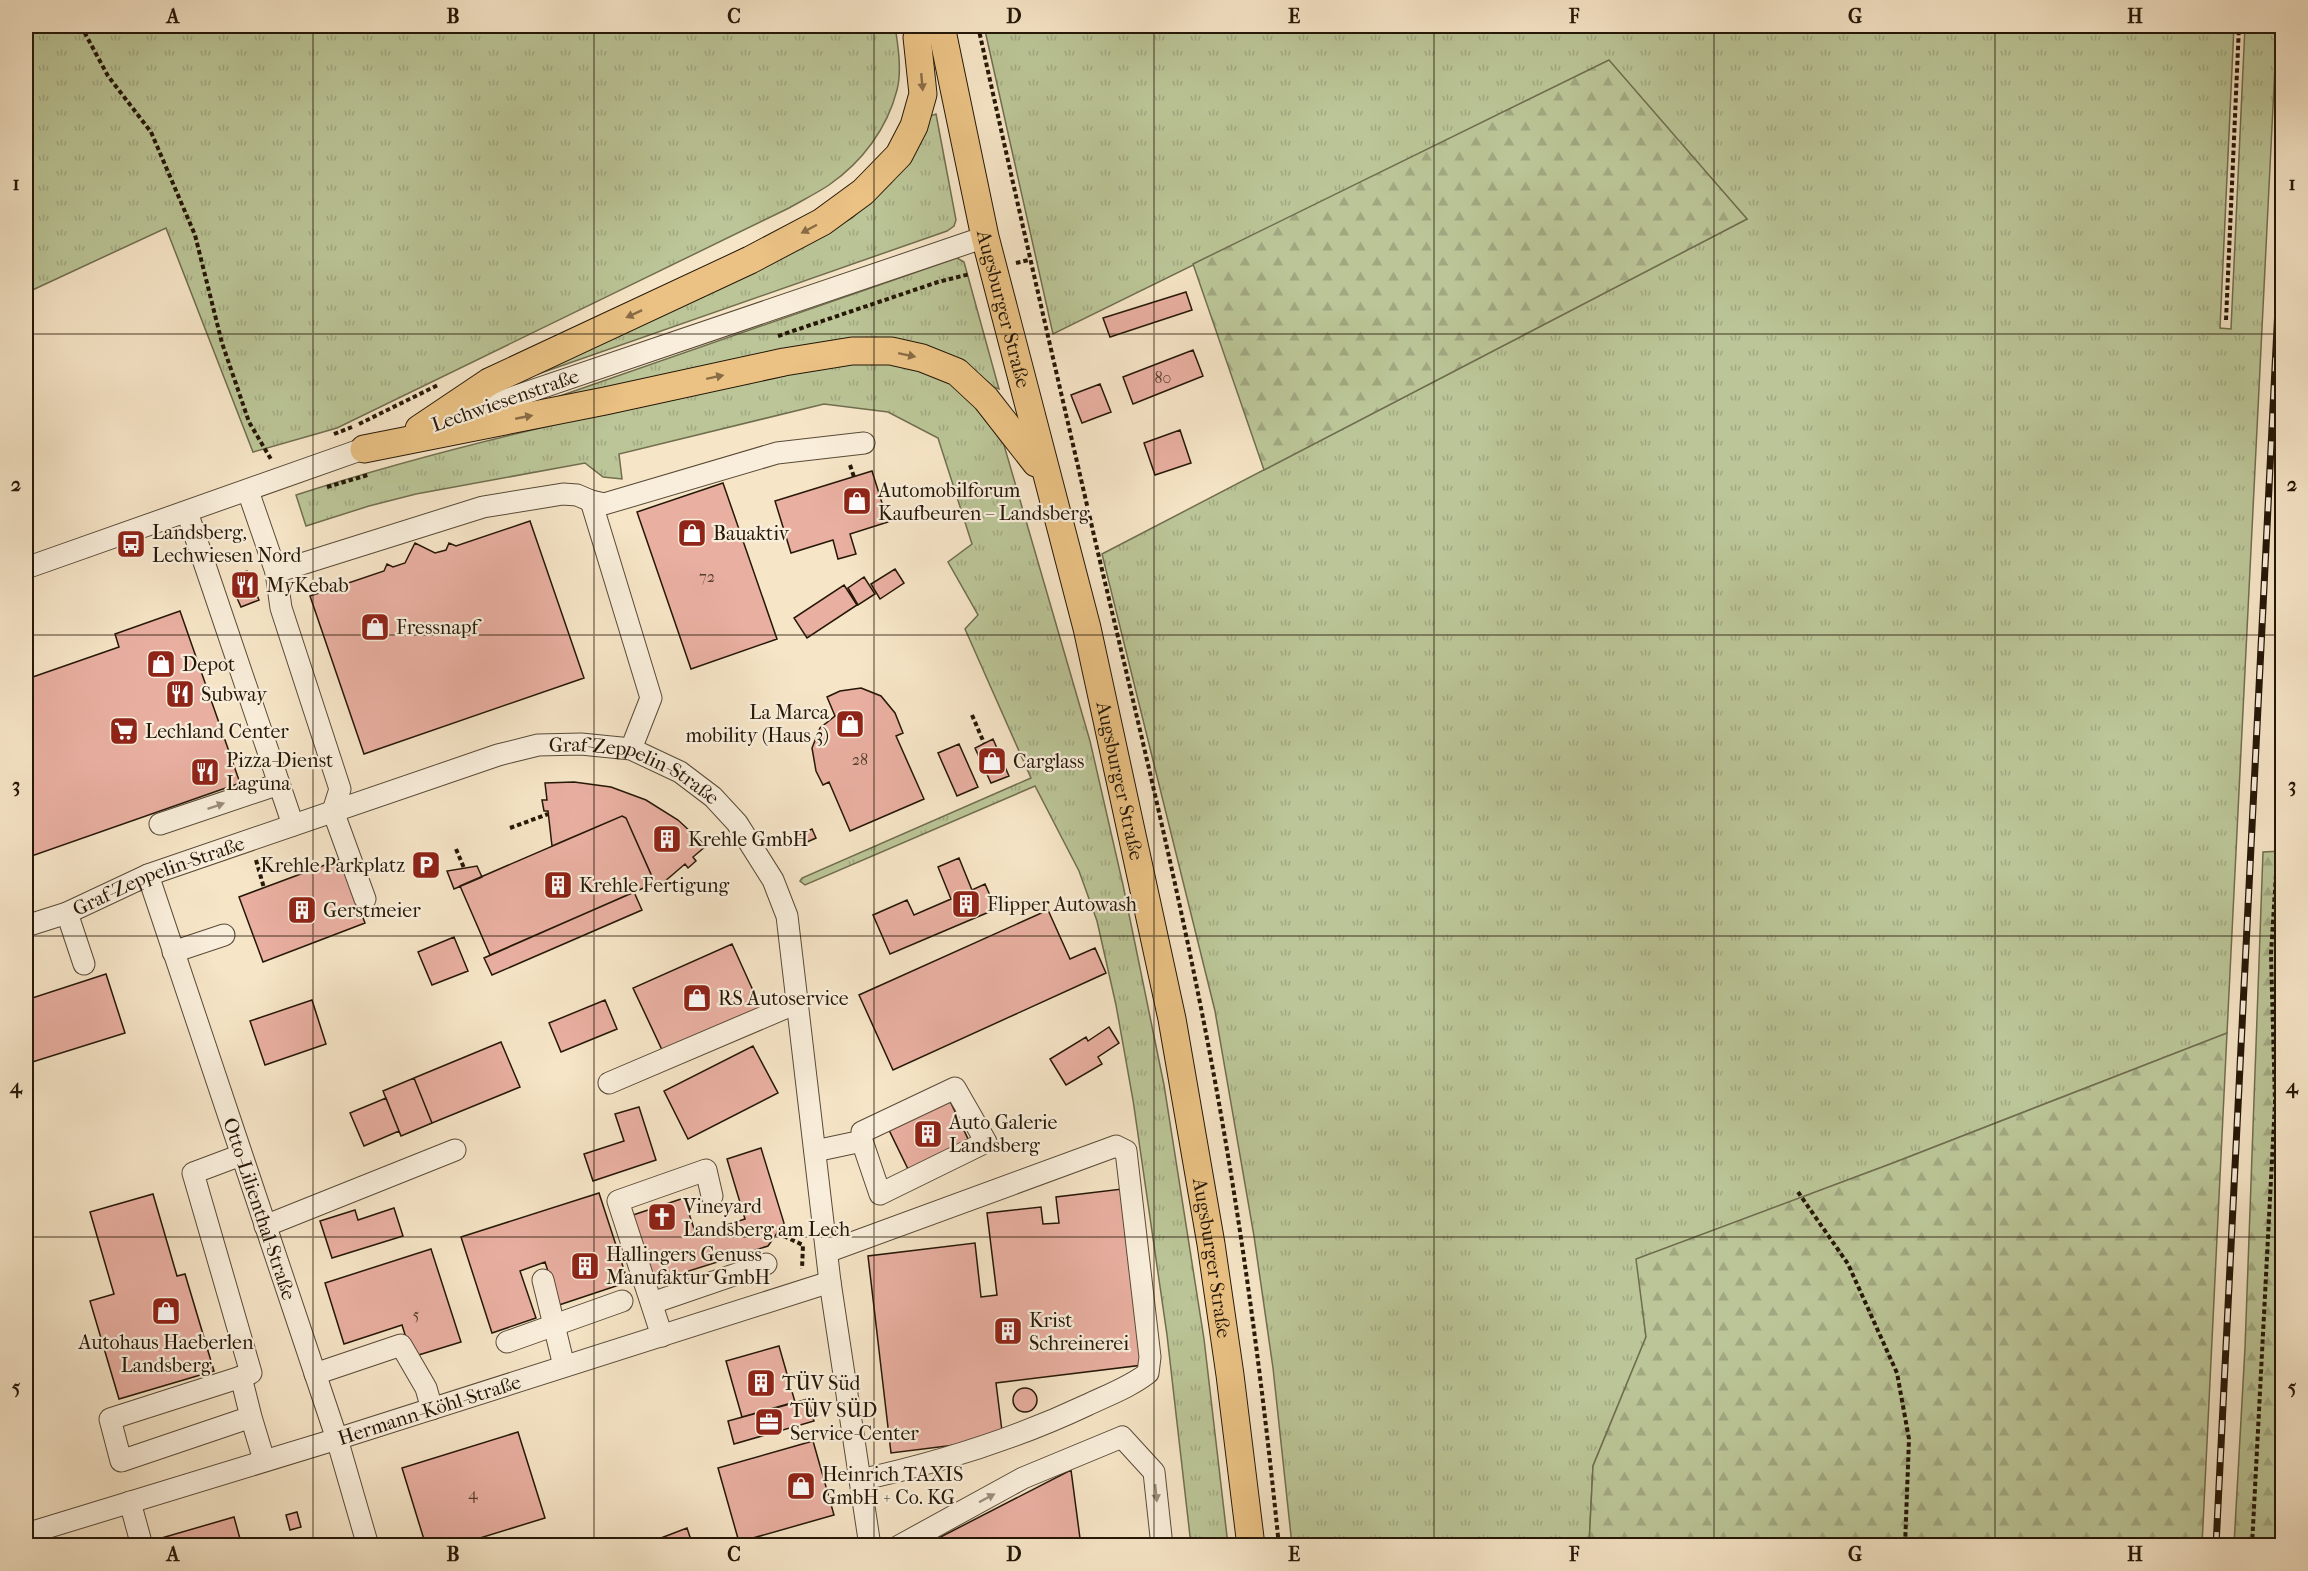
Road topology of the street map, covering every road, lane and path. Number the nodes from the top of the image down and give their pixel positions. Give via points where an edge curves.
1 (81, 26) edge
2 (924, 26) edge
3 (941, 26) edge
4 (2239, 26) edge
5 (985, 237) junction
6 (1029, 260) dead end
7 (993, 268) junction
8 (2226, 320) dead end
9 (769, 340) dead end
10 (440, 384) dead end
11 (419, 429) junction
12 (325, 438) dead end
13 (864, 443) dead end
14 (283, 457) dead end
15 (370, 461) junction
16 (276, 470) junction
17 (1046, 477) junction
18 (322, 488) dead end
19 (248, 491) junction
20 (591, 501) junction
21 (187, 512) junction
22 (26, 568) edge
23 (276, 572) junction
24 (972, 715) dead end
25 (984, 743) dead end
26 (631, 749) junction
27 (2283, 778) edge
28 (279, 784) junction
29 (333, 811) junction
30 (548, 814) dead end
31 (160, 824) dead end
32 (293, 825) junction
33 (510, 828) dead end
34 (250, 840) junction
35 (456, 849) dead end
36 (464, 868) dead end
37 (148, 875) junction
38 (264, 888) dead end
39 (365, 899) dead end
40 (67, 913) junction
41 (26, 926) edge
42 (224, 935) dead end
43 (173, 952) junction
44 (84, 964) dead end
45 (799, 1002) junction
46 (2283, 1030) edge
47 (2272, 1035) junction
48 (609, 1083) dead end
49 (862, 1141) junction
50 (454, 1150) dead end
51 (815, 1151) junction
52 (241, 1155) junction
53 (1798, 1192) dead end
54 (712, 1196) dead end
55 (265, 1226) junction
56 (777, 1233) dead end
57 (827, 1252) junction
58 (766, 1264) dead end
59 (543, 1280) dead end
60 (830, 1282) junction
61 (800, 1291) junction
62 (622, 1301) dead end
63 (652, 1303) junction
64 (555, 1326) junction
65 (662, 1336) junction
66 (507, 1342) dead end
67 (564, 1366) junction
68 (315, 1374) junction
69 (242, 1377) junction
70 (432, 1408) junction
71 (251, 1417) junction
72 (337, 1439) junction
73 (264, 1460) junction
74 (860, 1480) junction
75 (130, 1502) junction
76 (26, 1534) edge
77 (142, 1545) edge
78 (369, 1545) edge
79 (870, 1545) edge
80 (899, 1545) edge
81 (1161, 1545) edge
82 (1251, 1545) edge
83 (1905, 1545) edge
84 (2252, 1545) edge

1 - 16 path via 108,76 151,132 195,235 222,343 249,422
2 -> 11 main road via 917,37 923,94 914,126 899,155 863,192 822,222 750,260 489,382
3 - 5 main road, Augsburger Straße
4 - 8 path
5 - 7 main road, Augsburger Straße
5 - 11 street, Lechwiesenstraße
6 - 7 path
7 - 9 path via 938,282
7 - 17 main road, Augsburger Straße
10 - 12 path
11 - 15 street, Lechwiesenstraße
13 - 20 street via 777,453 604,504
14 - 16 path
15 - 16 street, Lechwiesenstraße
15 -> 17 main road via 605,401 784,362 852,351 891,351 957,372 987,399
15 - 18 path
16 - 19 street, Lechwiesenstraße
17 - 82 main road, Augsburger Straße via 1087,628 1172,1019 1215,1268
19 - 21 street, Lechwiesenstraße
19 - 23 street
20 - 23 street via 563,494 483,507
20 - 26 street via 651,698
21 - 22 street, Lechwiesenstraße
21 - 28 street
23 - 29 street via 280,608 339,789
24 - 25 path
26 - 29 street, Graf-Zeppelin-Straße via 538,745
26 - 45 street, Graf-Zeppelin-Straße via 680,772 713,797 737,823 773,880 788,916
27 - 47 path via 2271,954
31 -> 28 street
28 - 32 street
29 - 32 street, Graf-Zeppelin-Straße
29 - 39 street
30 - 33 path
32 - 34 street, Graf-Zeppelin-Straße
34 - 37 street, Graf-Zeppelin-Straße
34 - 38 path
35 - 36 path
37 - 40 street, Graf-Zeppelin-Straße
37 - 43 street, Otto-Lilienthal-Straße
40 - 41 street, Graf-Zeppelin-Straße
40 - 44 street
42 - 43 street
43 - 52 street, Otto-Lilienthal-Straße
45 - 48 street
45 - 51 street, Graf-Zeppelin-Straße
46 - 47 path
47 - 84 path via 2275,1102
49 - 49 street via 880,1194 986,1142 955,1088 862,1132
49 - 51 street
50 - 55 street
51 - 57 street, Graf-Zeppelin-Straße
52 - 55 street, Otto-Lilienthal-Straße
52 - 69 street via 193,1173 251,1373
53 - 83 path via 1848,1264 1897,1373 1909,1439
54 - 63 street via 706,1170 618,1201
55 - 68 street, Otto-Lilienthal-Straße
56 - 61 path via 803,1245
57 - 60 street, Graf-Zeppelin-Straße
57 - 74 street via 1116,1146 1126,1151 1150,1357 1148,1373 1057,1420 1000,1443
58 - 63 street
59 - 64 street
60 - 61 street, Hermann-Köhl-Straße
60 - 74 street, Graf-Zeppelin-Straße
61 - 65 street, Hermann-Köhl-Straße
62 - 64 street
63 - 65 street
64 - 66 street
64 - 67 street
65 - 67 street, Hermann-Köhl-Straße
67 - 70 street, Hermann-Köhl-Straße
68 - 70 street via 401,1345 426,1388
68 - 72 street, Otto-Lilienthal-Straße
69 - 71 street
69 - 71 street via 110,1419 121,1461
70 - 72 street, Hermann-Köhl-Straße
71 - 73 street
72 - 73 street, Hermann-Köhl-Straße
72 - 78 street, Otto-Lilienthal-Straße
73 - 75 street, Hermann-Köhl-Straße
74 - 79 street, Graf-Zeppelin-Straße
75 - 76 street, Hermann-Köhl-Straße
75 - 77 street
80 -> 81 street via 1023,1478 1122,1437 1154,1472

